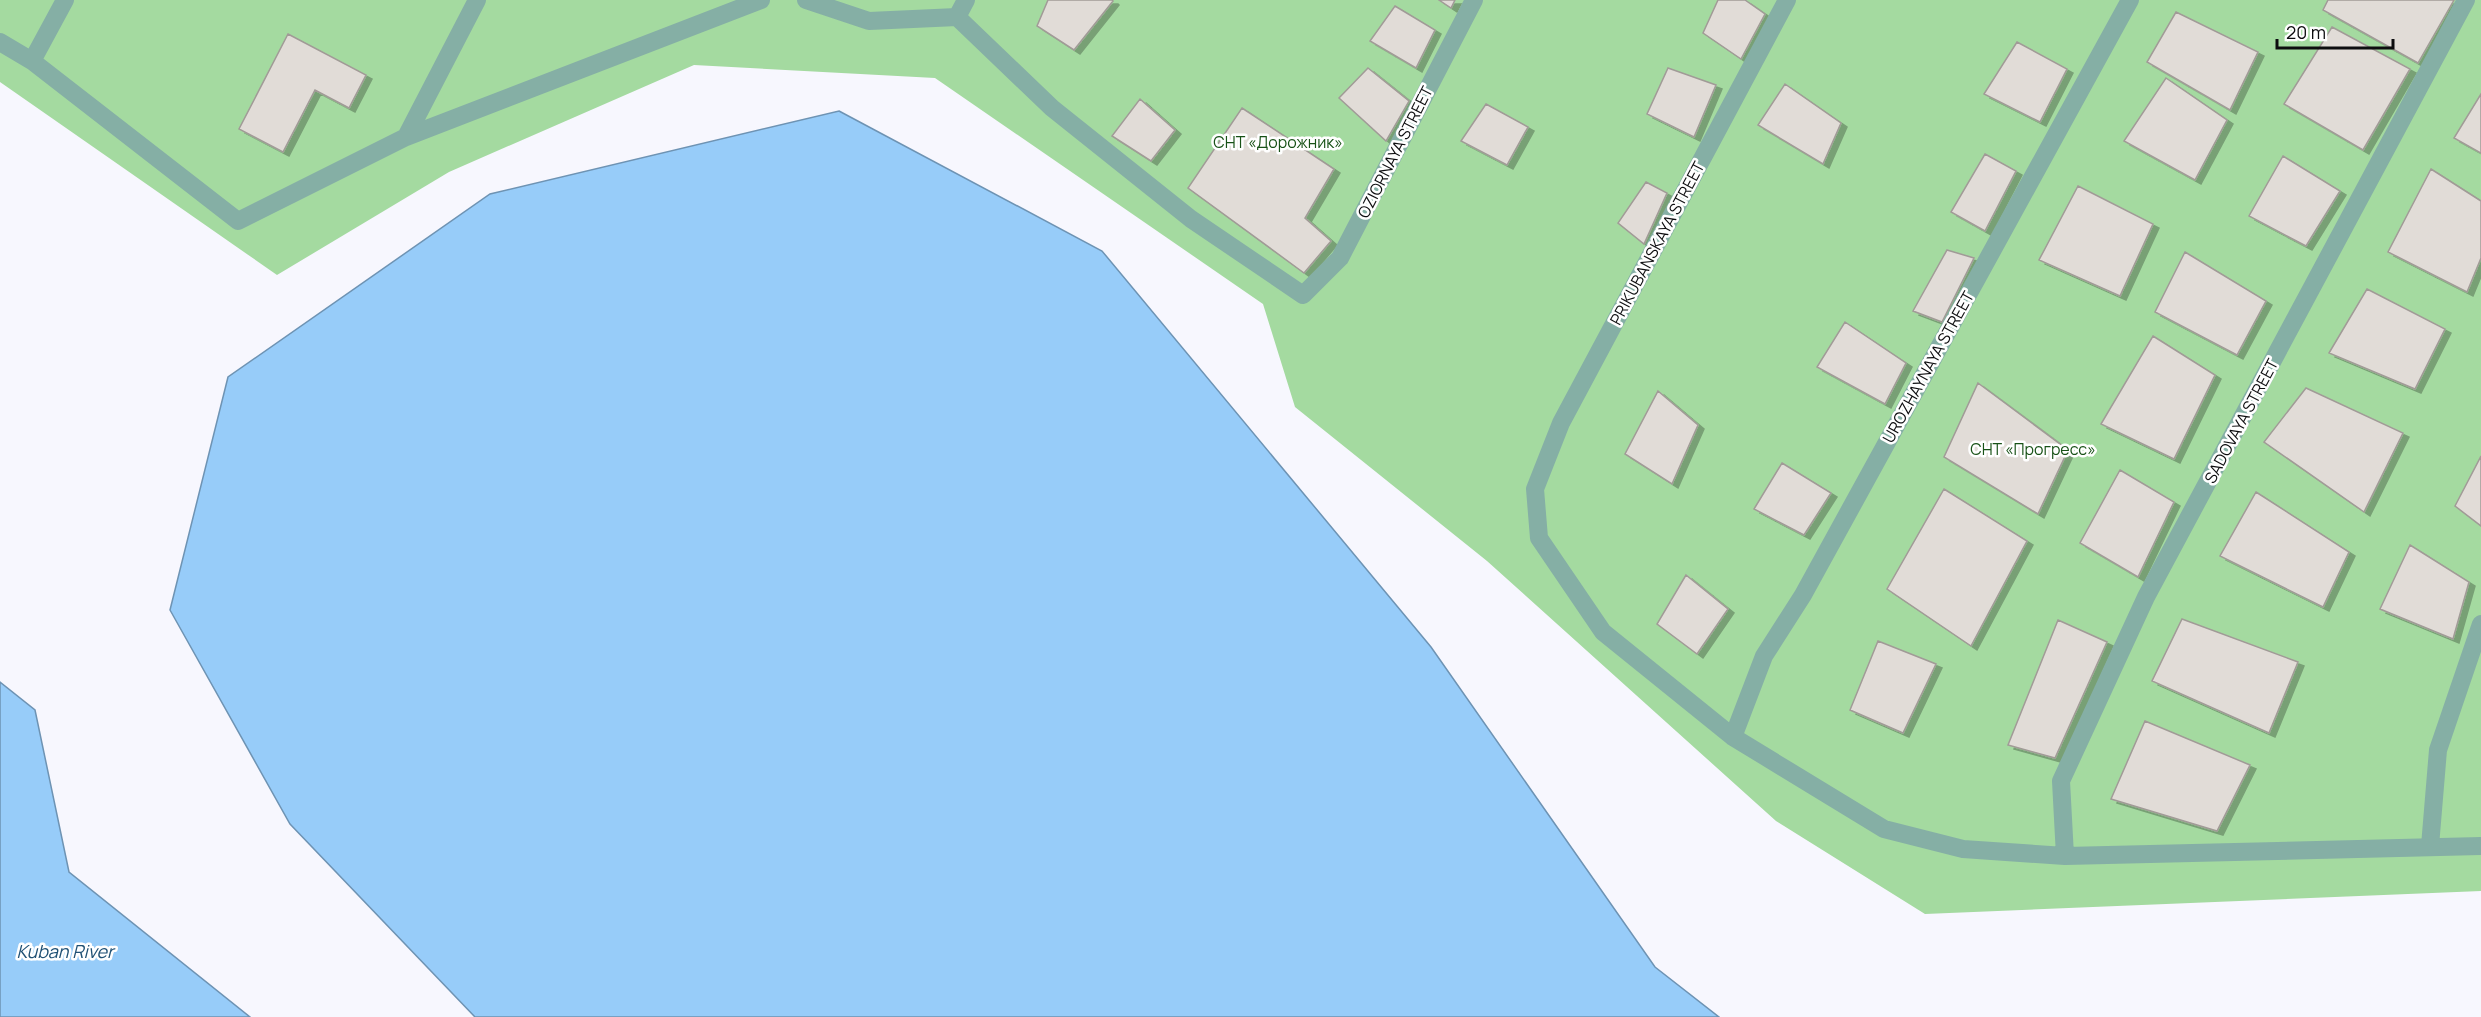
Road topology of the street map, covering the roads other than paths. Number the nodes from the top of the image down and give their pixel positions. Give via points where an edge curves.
1 (65, 0) edge
2 (477, 0) edge
3 (761, 0) edge
4 (806, 0) edge
5 (966, 0) edge
6 (1474, 0) edge
7 (1787, 0) edge
8 (2130, 0) edge
9 (2466, 0) edge
10 (957, 17) junction
11 (0, 42) edge
12 (32, 61) junction
13 (406, 137) junction
14 (2481, 624) edge
15 (1733, 737) junction
16 (2430, 846) junction
17 (2481, 846) edge
18 (2065, 856) junction

1 - 12 street
2 - 13 street
3 - 13 street
4 - 10 street via 869,21
5 - 10 street
6 - 10 street, OZIORNAYA STREET via 1340,258 1303,295 1191,219 1116,160 1052,108
7 - 15 street, PRIKUBANSKAYA STREET via 1561,423 1535,489 1539,538 1603,632
8 - 15 street, UROZHAYNAYA STREET via 1809,585 1764,656
9 - 18 street, SADOVAYA STREET via 2146,597 2061,781
11 - 12 street
12 - 13 street via 238,221
14 - 16 street via 2438,750
15 - 18 street via 1884,829 1963,849
16 - 17 street
16 - 18 street

